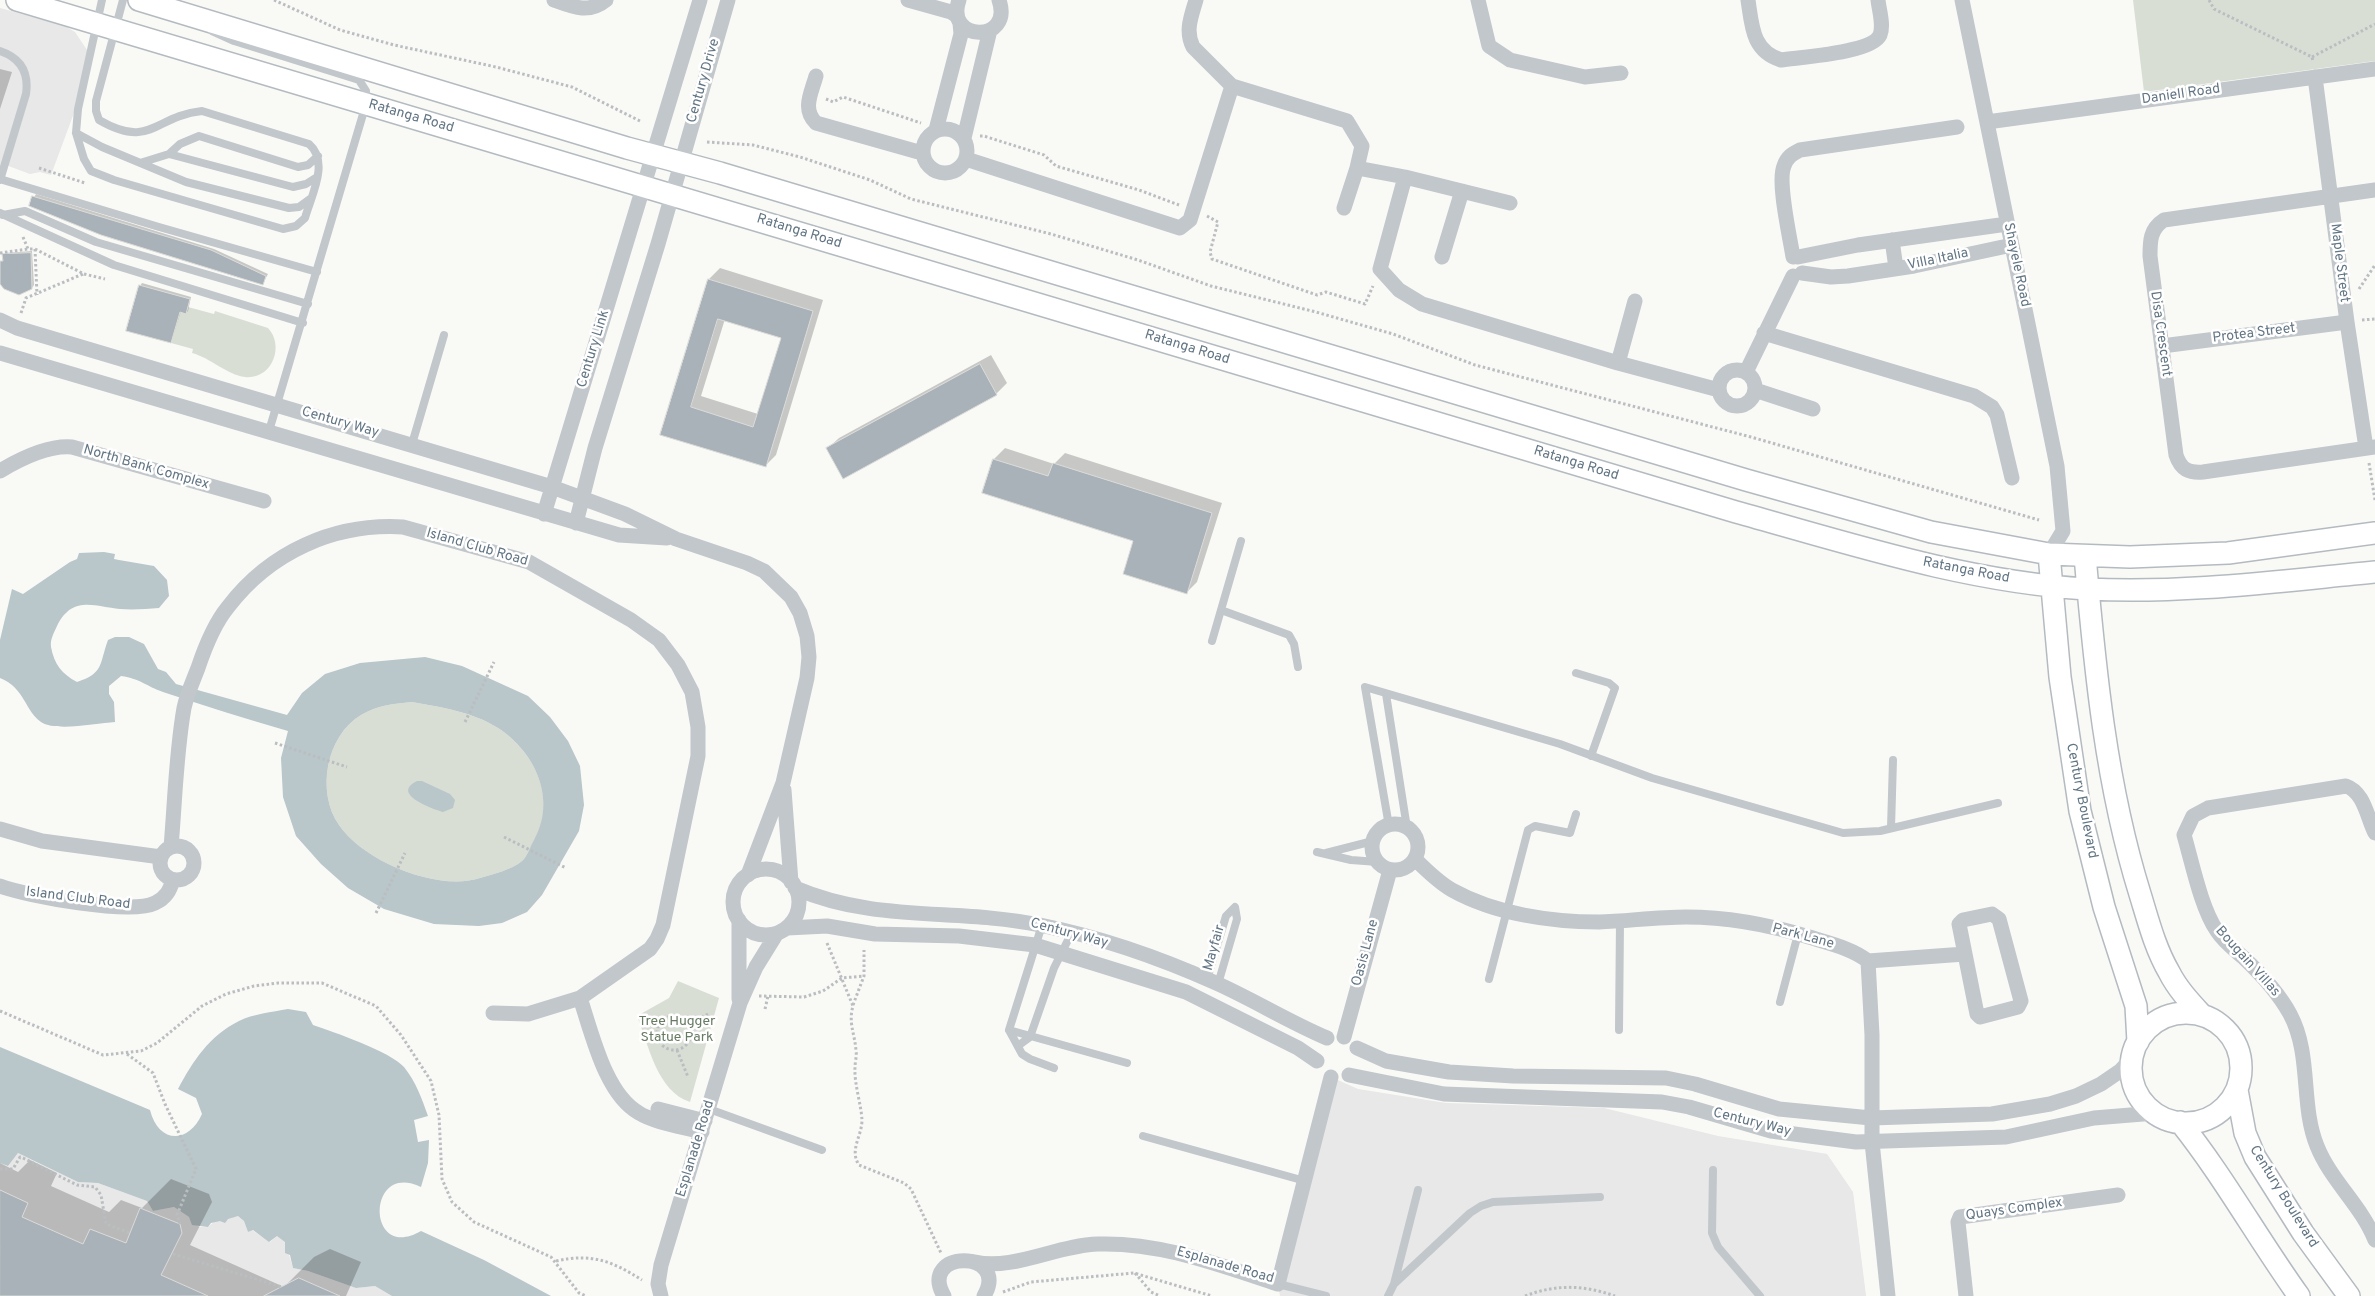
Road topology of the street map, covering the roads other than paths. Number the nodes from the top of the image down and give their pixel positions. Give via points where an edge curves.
1 (17, 0) edge
2 (102, 0) edge
3 (123, 0) edge
4 (139, 0) edge
5 (554, 0) edge
6 (606, 0) edge
7 (700, 0) edge
8 (728, 0) edge
9 (908, 0) edge
10 (959, 0) edge
11 (1000, 0) edge
12 (1196, 0) edge
13 (1478, 0) edge
14 (1748, 0) edge
15 (1878, 0) edge
16 (1962, 0) edge
17 (185, 14) junction
18 (958, 19) junction
19 (106, 26) junction
20 (990, 30) junction
21 (0, 51) edge
22 (2375, 69) edge
23 (1621, 73) dead end
24 (816, 76) dead end
25 (2315, 77) junction
26 (1232, 86) junction
27 (366, 104) junction
28 (1987, 122) junction
29 (937, 127) junction
30 (1957, 127) dead end
31 (76, 133) junction
32 (964, 135) junction
33 (922, 153) junction
34 (169, 154) junction
35 (654, 155) junction
36 (318, 156) junction
37 (966, 159) junction
38 (140, 163) junction
39 (680, 163) junction
40 (1357, 168) junction
41 (317, 177) junction
42 (1405, 177) junction
43 (0, 180) edge
44 (643, 185) junction
45 (2375, 190) edge
46 (1462, 191) junction
47 (672, 194) junction
48 (2331, 195) junction
49 (310, 199) junction
50 (1510, 203) dead end
51 (1344, 208) dead end
52 (2, 214) edge
53 (2007, 224) junction
54 (1892, 240) junction
55 (2012, 245) junction
56 (1442, 257) dead end
57 (1795, 257) junction
58 (1896, 268) junction
59 (317, 272) junction
60 (1798, 275) junction
61 (1636, 301) dead end
62 (308, 304) junction
63 (0, 320) edge
64 (303, 322) junction
65 (2347, 322) junction
66 (1764, 333) junction
67 (444, 336) dead end
68 (2162, 346) junction
69 (0, 354) edge
70 (1618, 363) junction
71 (1746, 372) junction
72 (1720, 390) junction
73 (1755, 390) junction
74 (278, 404) junction
75 (1813, 408) dead end
76 (269, 432) junction
77 (412, 444) junction
78 (2370, 451) edge
79 (0, 471) edge
80 (2012, 478) dead end
81 (552, 487) junction
82 (584, 498) junction
83 (264, 501) dead end
84 (544, 514) junction
85 (576, 523) junction
86 (2063, 531) junction
87 (2375, 533) edge
88 (676, 539) junction
89 (1241, 541) dead end
90 (2286, 545) junction
91 (2375, 548) edge
92 (2049, 554) junction
93 (2085, 556) junction
94 (2375, 572) edge
95 (2051, 585) junction
96 (2088, 588) junction
97 (1221, 610) junction
98 (1212, 642) dead end
99 (1298, 667) dead end
100 (1576, 673) dead end
101 (1386, 694) junction
102 (1591, 756) junction
103 (1893, 760) dead end
104 (783, 783) junction
105 (1998, 804) dead end
106 (1576, 814) dead end
107 (1388, 826) junction
108 (1407, 828) junction
109 (1891, 828) junction
110 (0, 829) edge
111 (2375, 833) edge
112 (1373, 841) junction
113 (166, 852) junction
114 (1317, 852) dead end
115 (1326, 853) junction
116 (1414, 859) junction
117 (1384, 866) junction
118 (748, 875) junction
119 (173, 880) junction
120 (793, 885) junction
121 (0, 886) edge
122 (1508, 910) junction
123 (739, 920) junction
124 (1620, 921) junction
125 (1042, 925) junction
126 (782, 930) junction
127 (1072, 932) junction
128 (1798, 934) junction
129 (1035, 945) junction
130 (1062, 952) junction
131 (1965, 954) junction
132 (1868, 961) junction
133 (1489, 979) dead end
134 (1213, 982) junction
135 (580, 998) junction
136 (1780, 1002) dead end
137 (740, 1003) junction
138 (493, 1013) dead end
139 (2201, 1014) junction
140 (1009, 1030) junction
141 (1619, 1030) dead end
142 (1030, 1037) junction
143 (1344, 1037) junction
144 (1327, 1038) junction
145 (1019, 1045) junction
146 (1357, 1048) junction
147 (2135, 1050) junction
148 (1317, 1061) junction
149 (1127, 1063) dead end
150 (1054, 1068) dead end
151 (1349, 1075) junction
152 (1331, 1077) junction
153 (2237, 1090) junction
154 (2155, 1113) junction
155 (1871, 1118) junction
156 (705, 1121) junction
157 (2180, 1122) junction
158 (1143, 1136) dead end
159 (1872, 1142) junction
160 (822, 1150) dead end
161 (1713, 1170) dead end
162 (1304, 1182) junction
163 (1418, 1190) dead end
164 (2118, 1195) dead end
165 (1600, 1197) dead end
166 (2375, 1240) edge
167 (1022, 1259) junction
168 (975, 1262) junction
169 (943, 1273) junction
170 (1278, 1284) junction
171 (1394, 1284) junction
172 (659, 1290) edge
173 (988, 1293) edge
174 (931, 1296) edge
175 (944, 1296) edge
176 (1326, 1296) edge
177 (1388, 1296) edge
178 (1760, 1296) edge
179 (1888, 1296) edge
180 (1966, 1296) edge
181 (2299, 1296) edge
182 (2349, 1296) edge

1 - 19 main road, Ratanga Road
2 - 19 lane
3 - 19 lane
4 - 17 main road
5 - 6 street via 589,9
7 - 35 street, Century Drive
8 - 39 street, Century Drive
9 - 18 street via 951,12
10 - 18 street
11 - 20 street via 1001,17
12 - 26 street via 1188,30 1189,40
13 - 23 street via 1490,46 1510,60 1586,77
14 - 15 street via 1756,42 1768,55 1781,60 1862,48 1875,42 1881,34
16 - 28 street, Shayele Road
17 - 27 lane via 234,41 358,80 366,90
17 - 35 main road
18 - 20 street via 974,33
18 - 29 street via 961,34
19 - 27 main road, Ratanga Road
19 - 31 lane via 78,110
19 - 36 lane via 96,101 100,120 127,133 149,131 188,112 202,111 302,141
20 - 32 street
21 - 43 lane via 19,62 28,81
22 - 25 street, Daniell Road
24 - 33 street via 808,109 809,116 816,123
25 - 28 street, Daniell Road
25 - 48 street, Maple Street
26 - 37 street via 1190,220 1180,228
26 - 40 street via 1347,121 1362,146
27 - 44 main road, Ratanga Road
27 - 59 lane
28 - 53 street, Shayele Road
29 - 32 street
29 - 33 street via 923,144
30 - 57 street via 1800,150 1791,154 1783,167 1782,182
31 - 38 lane
31 - 49 lane via 91,171 283,229 300,224
32 - 37 street via 968,149
33 - 37 street via 926,164 936,172 948,174 959,170
34 - 36 lane via 180,144 199,136 301,167
34 - 38 lane
34 - 41 lane via 293,187
35 - 39 main road
35 - 44 street, Century Drive
36 - 41 lane
38 - 49 lane via 186,182 289,208 299,207
39 - 47 street, Century Drive
39 - 92 main road via 1746,480 1931,532
40 - 42 street
40 - 51 street
41 - 49 lane
42 - 46 street
42 - 70 street via 1380,269 1399,290 1422,304
43 - 59 lane
44 - 47 main road, Ratanga Road
44 - 81 street, Century Link
45 - 48 street, Disa Crescent
46 - 50 street
46 - 56 street
47 - 82 street via 598,439
47 - 95 main road, Ratanga Road via 1736,512 1924,564
48 - 65 street, Maple Street
48 - 68 street, Disa Crescent via 2164,220 2157,225 2150,240 2150,256
52 - 62 lane via 25,211 96,242
52 - 64 lane via 105,262
53 - 54 street, Villa Italia
53 - 55 street, Shayele Road
54 - 57 street, Villa Italia
54 - 58 street
55 - 58 street, Villa Italia
55 - 86 street, Shayele Road via 2057,466
57 - 60 street via 1805,264
58 - 60 street, Villa Italia via 1831,277
59 - 62 lane
60 - 66 street
61 - 70 street
62 - 64 lane
63 - 74 street, Century Way via 17,328
64 - 74 lane
65 - 68 street, Protea Street
65 - 78 street, Maple Street
66 - 71 street
66 - 80 street via 1984,401 1997,415
67 - 77 lane
68 - 78 street, Disa Crescent via 2176,455 2182,467 2190,473
69 - 76 street, Century Way
70 - 72 street
71 - 72 street via 1732,370 1726,374 1721,379
71 - 73 street
72 - 73 street via 1723,399 1735,406 1748,402
73 - 75 street
74 - 76 lane
74 - 77 street, Century Way
76 - 84 street, Century Way
77 - 81 street, Century Way
79 - 83 street, North Bank Complex via 42,452 67,447
81 - 82 street, Century Way
81 - 84 street, Century Link
82 - 85 street
82 - 88 street, Century Way
84 - 85 street, Century Way
85 - 88 street, Century Way via 619,535
86 - 92 street
86 - 93 street
87 - 90 main road
88 - 104 street, Century Way via 764,571 791,597 800,613 807,636 807,678
89 - 97 lane
90 - 91 main road
90 - 93 main road via 2181,556
92 - 93 main road
92 - 95 main road, Century Boulevard
93 - 96 main road
94 - 96 main road, Ratanga Road via 2223,586
95 - 96 main road, Ratanga Road
95 - 147 main road, Century Boulevard via 2060,677 2080,812 2104,906 2136,1006
96 - 139 main road via 2102,714 2130,863 2152,935 2168,971
97 - 98 lane
97 - 99 lane via 1289,635
100 - 102 lane via 1609,683 1615,688
101 - 102 lane via 1560,744
101 - 107 lane via 1365,687
101 - 108 lane
102 - 109 lane via 1652,778 1843,833
103 - 109 lane
104 - 118 street, Century Way
104 - 120 street, Century Way
105 - 109 lane
106 - 122 lane via 1572,832 1568,834 1535,826 1529,828
107 - 108 street
107 - 112 street
108 - 116 street via 1416,839
110 - 113 street via 42,842
111 - 166 street, Bougain Villas via 2359,795 2346,786 2208,808 2193,816 2184,835 2208,912 2218,932 2273,988 2296,1025 2316,1145 2367,1222
112 - 115 lane
112 - 117 street via 1374,855
113 - 119 street via 160,863 163,874
113 - 119 street via 184,848 194,862 186,878
113 - 135 street, Island Club Road via 185,706 207,644 226,608 254,577 286,553 324,537 383,526 403,527 529,562 631,620 659,640 678,665 692,692 698,727 698,756 663,925 657,939 650,949
114 - 115 lane
115 - 117 lane
116 - 117 street via 1404,868
116 - 122 street, Park Lane via 1453,890
117 - 143 street, Oasis Lane
118 - 120 street via 758,870 769,870 782,874
118 - 123 street via 734,895 734,908
119 - 121 street, Island Club Road via 169,891 155,903 127,907 28,895
120 - 125 street, Century Way via 833,902 869,910 998,918
120 - 126 street via 798,896 798,908 794,920
122 - 124 street, Park Lane via 1564,920
122 - 133 lane
123 - 126 street via 755,933 767,935
123 - 137 street, Esplanade Road
124 - 128 street, Park Lane via 1704,918 1737,921
124 - 141 lane
125 - 127 street, Century Way
125 - 129 lane
126 - 129 street, Century Way via 827,926 875,934 959,936
126 - 137 street, Esplanade Road via 756,967
127 - 130 lane
127 - 134 street, Century Way via 1147,955
128 - 132 street, Park Lane via 1845,949
128 - 136 lane
129 - 130 street, Century Way
129 - 140 lane
130 - 142 lane
130 - 148 street, Century Way via 1186,992 1298,1048
131 - 131 street via 1979,1016 2020,1006 1998,917 1992,914 1960,922
131 - 132 street
132 - 155 street via 1872,1036
134 - 134 lane, Mayfair via 1226,916 1235,907 1237,919
134 - 144 street, Century Way
135 - 138 street, Island Club Road via 528,1014
135 - 156 street via 609,1078 620,1096 637,1109
137 - 156 street, Esplanade Road
139 - 147 main road via 2179,1013 2162,1018 2146,1030
139 - 153 main road via 2223,1026 2235,1041 2242,1065
140 - 142 lane
140 - 145 lane
142 - 145 lane
142 - 149 lane
143 - 144 street
143 - 146 street
144 - 148 street via 1318,1050
145 - 150 lane via 1022,1054
146 - 151 street via 1358,1063
146 - 155 street, Century Way via 1386,1061 1449,1072 1666,1078 1779,1109
147 - 154 main road via 2132,1077 2142,1100
147 - 155 street, Century Way via 2120,1071 2101,1084 2050,1104 1992,1114
148 - 152 street via 1322,1071
151 - 152 street
151 - 159 street, Century Way via 1444,1094 1662,1102 1772,1131
152 - 162 street, Esplanade Road
153 - 157 main road via 2214,1116 2198,1122
153 - 182 main road, Century Boulevard via 2244,1133 2255,1157 2303,1233
154 - 157 main road
154 - 159 street, Century Way via 2094,1118 2006,1137
155 - 159 street
156 - 160 lane
156 - 172 street, Esplanade Road via 661,1264
157 - 181 main road
158 - 162 lane
159 - 179 street
161 - 178 lane via 1712,1233 1718,1247
162 - 170 street, Esplanade Road
163 - 171 lane
164 - 180 street, Quays Complex via 1960,1217
165 - 171 lane via 1494,1202 1480,1206
167 - 168 street, Esplanade Road via 994,1264
167 - 170 street, Esplanade Road via 1066,1247 1096,1244 1148,1246 1178,1252
167 - 173 street, Esplanade Road via 1006,1267
168 - 169 street, Esplanade Road via 959,1260
168 - 173 street via 986,1272
169 - 174 street
169 - 175 street via 940,1286
170 - 176 lane
171 - 177 lane

